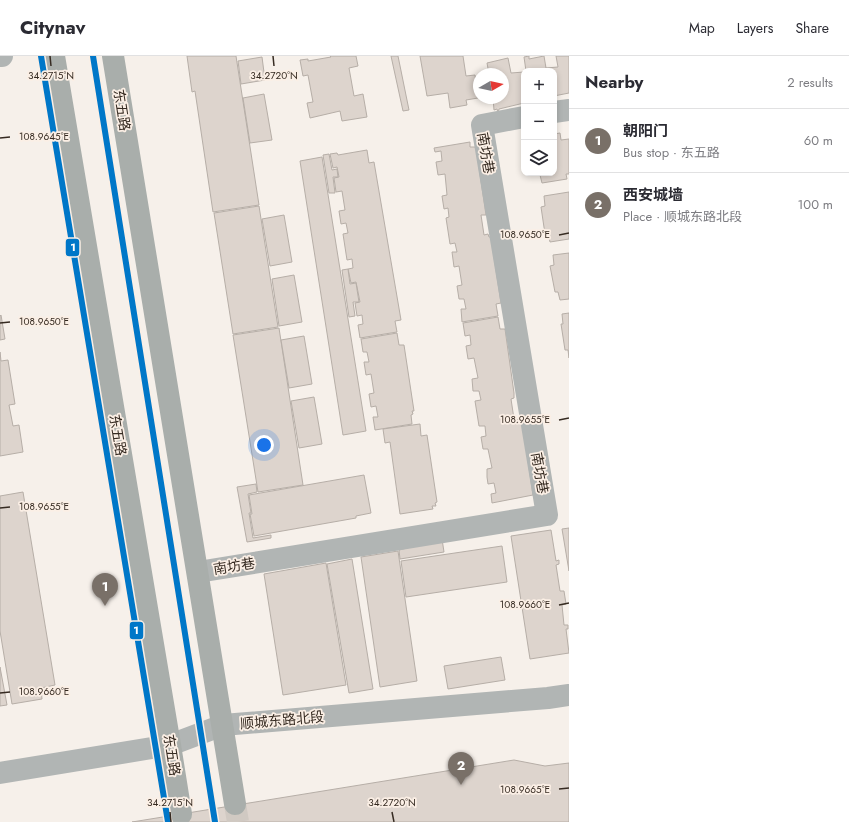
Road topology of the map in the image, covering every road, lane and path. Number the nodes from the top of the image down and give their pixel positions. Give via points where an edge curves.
1 (54, 56) edge
2 (113, 56) edge
3 (569, 110) edge
4 (557, 112) edge
5 (521, 118) edge
6 (198, 572) junction
7 (569, 695) edge
8 (223, 725) junction
9 (170, 745) junction
10 (0, 773) edge
11 (235, 804) tunnel mouth
12 (180, 814) dead end

1 - 9 main road, 东五路
2 - 6 main road, 东五路
3 - 4 street
5 - 6 street, 南坊巷 via 482,125 547,515
6 - 8 main road, 东五路
7 - 8 street, 顺城东路北段
8 - 9 street, 顺城东路北段
8 - 11 main road, 东五路
9 - 10 street, 顺城东路北段
9 - 12 main road, 东五路

